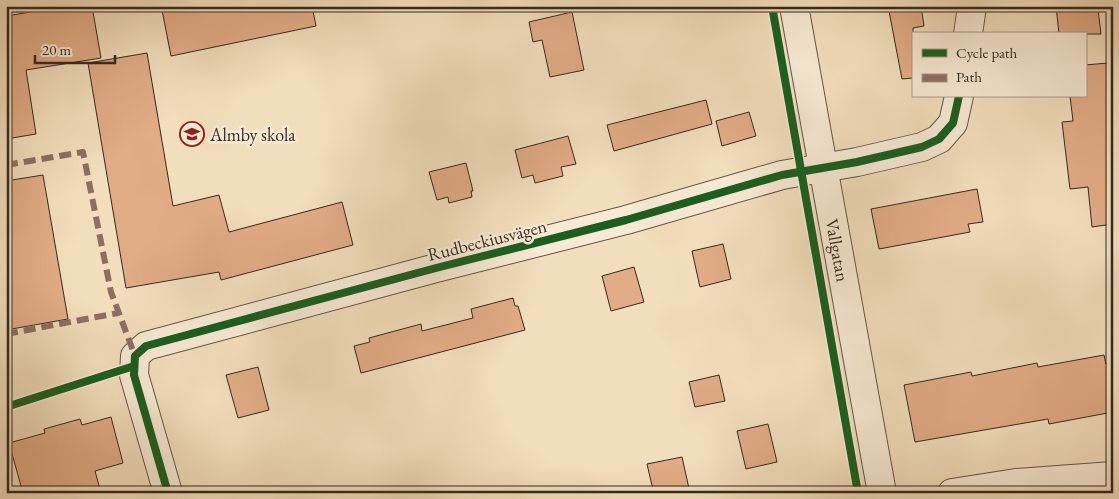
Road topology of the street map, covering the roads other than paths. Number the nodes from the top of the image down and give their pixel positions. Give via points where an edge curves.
1 (794, 6) edge
2 (972, 6) edge
3 (968, 32) edge
4 (959, 98) edge
5 (823, 167) junction
6 (1113, 476) edge
7 (168, 493) edge
8 (882, 493) edge
9 (952, 493) edge

1 - 5 street, Vallgatan
2 - 3 street
4 - 5 street, Rudbeckiusvägen via 953,123 939,140 922,147
5 - 7 street, Rudbeckiusvägen via 782,175 626,220 146,346 135,356 134,375
5 - 8 street, Vallgatan
6 - 9 street via 1016,483

